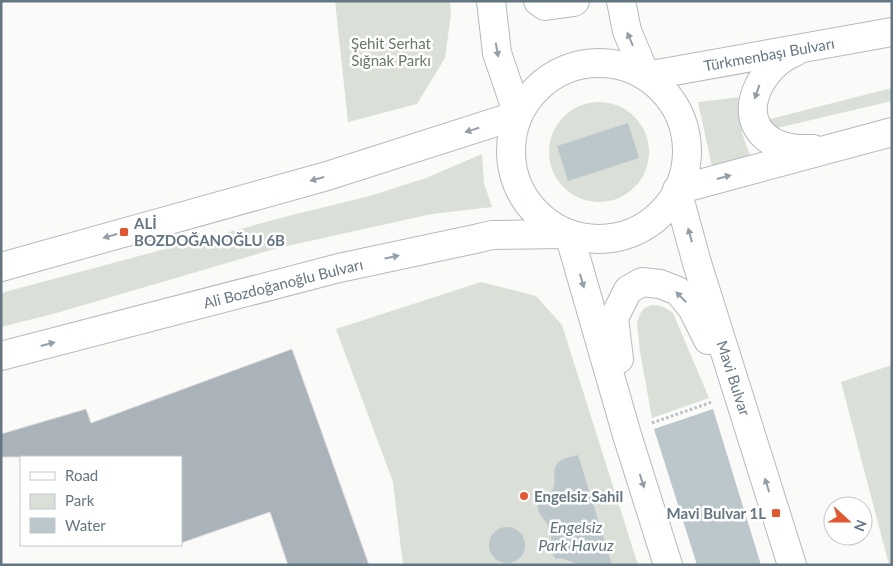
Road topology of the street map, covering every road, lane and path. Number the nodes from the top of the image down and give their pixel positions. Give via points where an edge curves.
1 (492, 1) edge
2 (538, 1) edge
3 (575, 1) edge
4 (621, 1) edge
5 (892, 32) edge
6 (820, 44) junction
7 (646, 76) junction
8 (518, 116) junction
9 (892, 132) edge
10 (839, 147) junction
11 (677, 190) junction
12 (569, 234) junction
13 (1, 266) edge
14 (1, 356) edge
15 (741, 399) junction
16 (714, 402) dead end
17 (652, 423) dead end
18 (627, 435) junction
19 (668, 565) edge
20 (792, 565) edge

1 -> 8 main road via 497,53
2 - 3 main road via 545,6
7 -> 4 main road via 627,31
5 - 6 main road, Türkmenbaşı Bulvarı
6 - 7 main road, Türkmenbaşı Bulvarı
6 -> 10 main road via 792,53 775,63 763,77 753,107 755,123 762,134 784,146 800,149
7 - 8 main road via 618,64 588,63 559,72 535,90
7 - 11 main road via 668,96 683,122 687,152
8 - 12 main road via 511,145 514,175 525,200 544,221
8 -> 13 main road via 327,176
9 - 10 main road
11 -> 10 main road
11 - 12 main road via 669,204 649,224 624,236 596,240
15 -> 11 main road, Mavi Bulvar
14 -> 12 main road, Ali Bozdoğanoğlu Bulvarı via 339,268 492,235
12 -> 18 main road
15 -> 18 main road via 692,308 678,292 660,284 642,282 628,290 614,318
20 -> 15 main road, Mavi Bulvar
16 - 17 path
18 -> 19 main road

